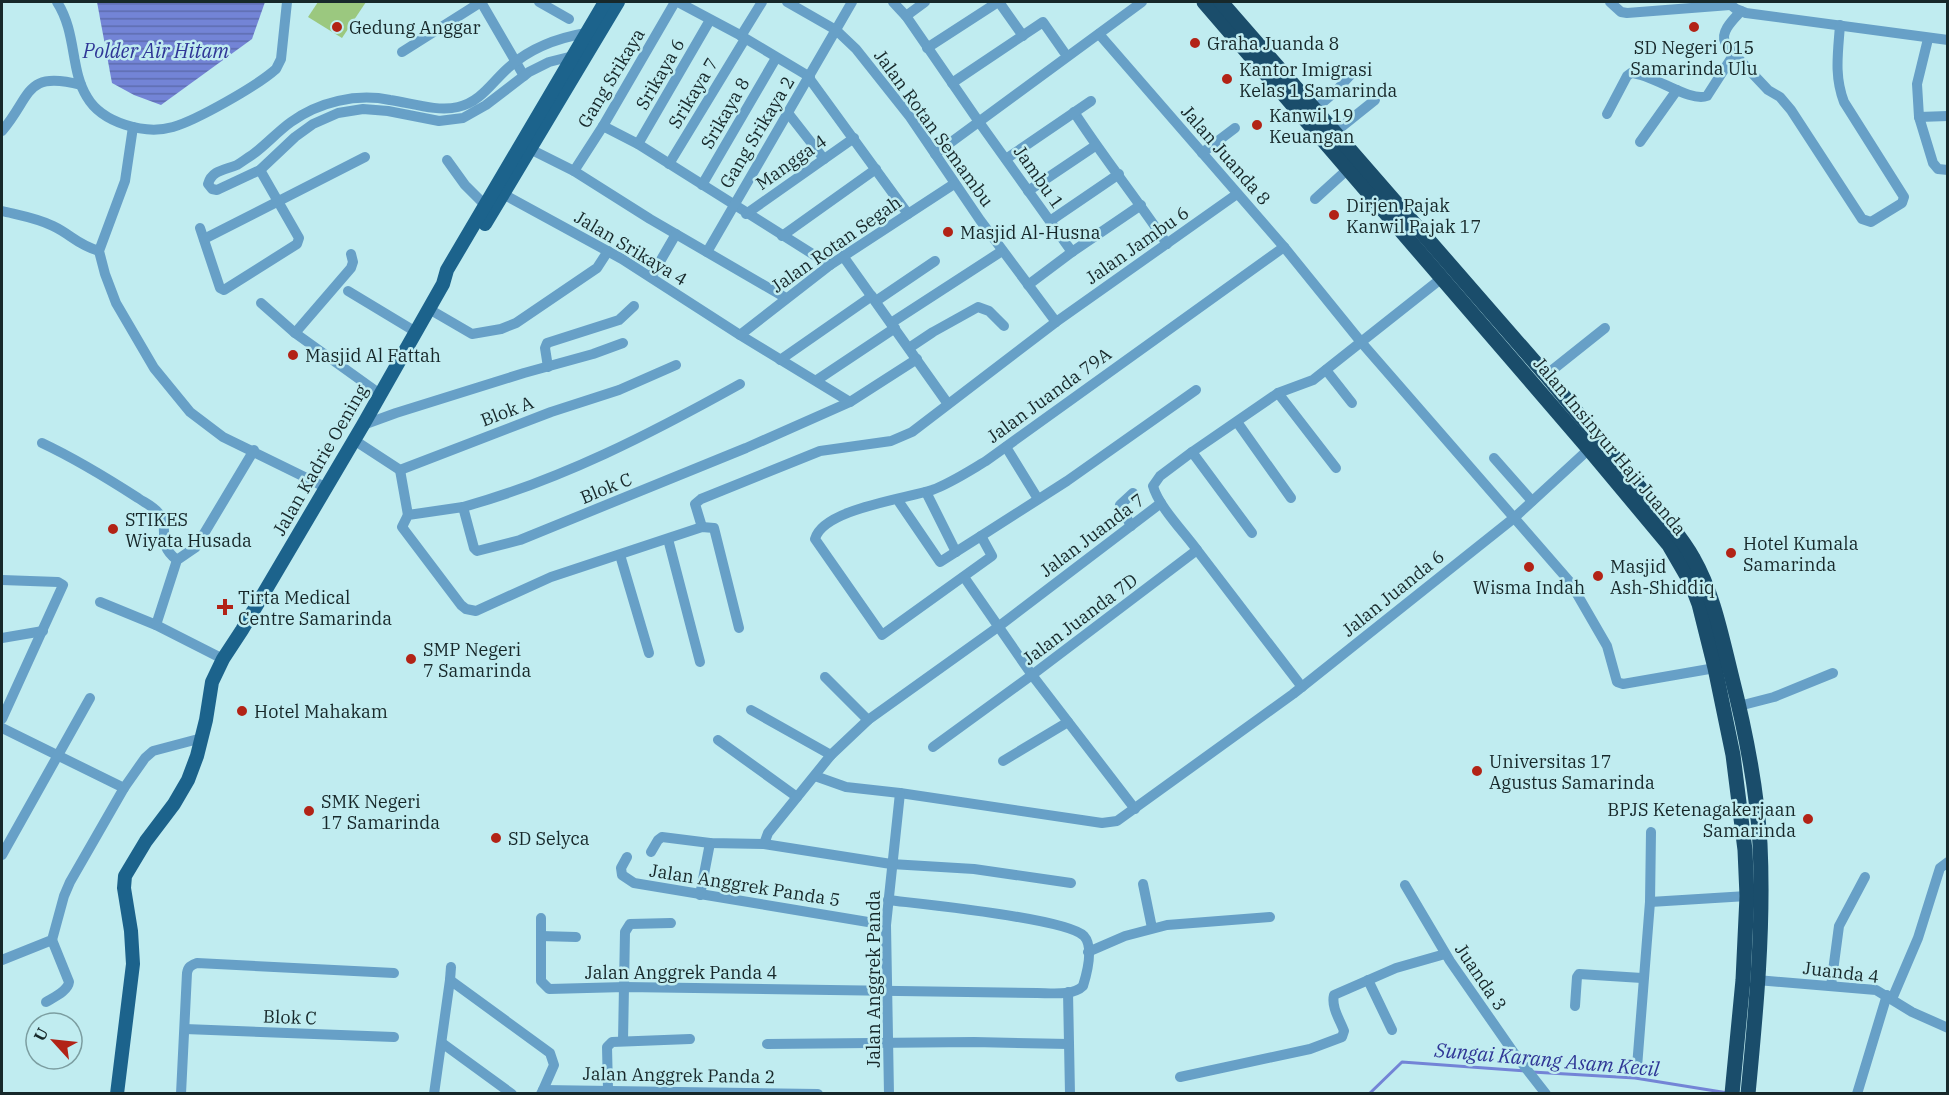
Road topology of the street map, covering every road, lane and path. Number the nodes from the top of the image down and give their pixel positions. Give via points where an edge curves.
1 (57, 2) edge
2 (287, 2) edge
3 (481, 2) edge
4 (539, 2) edge
5 (605, 2) edge
6 (618, 2) edge
7 (676, 2) edge
8 (762, 2) edge
9 (787, 2) edge
10 (852, 2) edge
11 (893, 2) edge
12 (925, 2) edge
13 (998, 2) edge
14 (1142, 2) edge
15 (1204, 2) edge
16 (1221, 2) edge
17 (1610, 2) edge
18 (1728, 3) edge
19 (1741, 11) junction
20 (906, 16) junction
21 (570, 19) dead end
22 (710, 20) junction
23 (1840, 25) junction
24 (836, 30) junction
25 (586, 33) junction
26 (1099, 34) junction
27 (1023, 36) junction
28 (743, 38) junction
29 (1928, 39) junction
30 (1947, 40) edge
31 (927, 48) junction
32 (402, 52) dead end
33 (1064, 52) dead end
34 (588, 53) junction
35 (1734, 54) junction
36 (572, 56) junction
37 (776, 58) junction
38 (515, 62) junction
39 (1354, 71) dead end
40 (524, 76) junction
41 (809, 77) junction
42 (952, 83) junction
43 (81, 86) junction
44 (1677, 90) junction
45 (1375, 100) dead end
46 (1091, 101) dead end
47 (1315, 109) junction
48 (285, 112) dead end
49 (1074, 112) junction
50 (788, 113) junction
51 (1607, 114) dead end
52 (1947, 116) edge
53 (1919, 117) junction
54 (291, 122) junction
55 (979, 122) junction
56 (603, 126) junction
57 (133, 127) junction
58 (1235, 129) dead end
59 (2, 131) edge
60 (1328, 132) junction
61 (854, 138) junction
62 (1640, 142) dead end
63 (638, 144) junction
64 (1095, 146) junction
65 (525, 147) junction
66 (1202, 153) junction
67 (935, 154) junction
68 (364, 157) dead end
69 (824, 159) junction
70 (1006, 159) junction
71 (447, 160) dead end
72 (669, 164) junction
73 (876, 169) junction
74 (260, 170) junction
75 (1348, 170) junction
76 (1947, 170) edge
77 (574, 171) junction
78 (1119, 174) junction
79 (954, 184) junction
80 (702, 185) junction
81 (1028, 191) junction
82 (503, 194) junction
83 (1237, 194) junction
84 (1315, 199) dead end
85 (278, 202) junction
86 (485, 205) junction
87 (1141, 205) junction
88 (733, 206) junction
89 (2, 211) edge
90 (746, 214) junction
91 (908, 214) junction
92 (1050, 221) junction
93 (676, 234) junction
94 (782, 236) junction
95 (1167, 244) junction
96 (1284, 247) junction
97 (99, 250) junction
98 (608, 251) junction
99 (1002, 251) junction
100 (707, 252) junction
101 (1072, 252) junction
102 (351, 254) dead end
103 (843, 256) junction
104 (934, 261) dead end
105 (830, 265) junction
106 (651, 277) junction
107 (1442, 278) junction
108 (443, 284) junction
109 (1029, 285) junction
110 (348, 291) dead end
111 (786, 298) junction
112 (874, 299) junction
113 (261, 303) dead end
114 (634, 306) dead end
115 (429, 309) junction
116 (1056, 322) junction
117 (893, 326) junction
118 (1004, 326) dead end
119 (1605, 328) dead end
120 (416, 332) junction
121 (295, 333) junction
122 (740, 335) junction
123 (1361, 342) junction
124 (623, 343) dead end
125 (909, 348) junction
126 (917, 359) junction
127 (780, 360) junction
128 (676, 365) dead end
129 (548, 367) junction
130 (1326, 370) junction
131 (1546, 375) junction
132 (817, 380) junction
133 (740, 384) dead end
134 (1196, 390) dead end
135 (1278, 393) junction
136 (380, 394) junction
137 (850, 402) junction
138 (1352, 403) dead end
139 (948, 404) junction
140 (1237, 422) junction
141 (363, 425) junction
142 (354, 440) junction
143 (42, 443) dead end
144 (1006, 447) junction
145 (1589, 449) junction
146 (254, 450) junction
147 (1192, 452) junction
148 (1494, 458) dead end
149 (1336, 468) dead end
150 (400, 470) junction
151 (327, 488) junction
152 (926, 492) junction
153 (1133, 493) dead end
154 (1291, 498) dead end
155 (897, 499) junction
156 (1038, 499) junction
157 (1532, 501) junction
158 (1161, 503) junction
159 (463, 507) junction
160 (408, 515) junction
161 (1514, 518) junction
162 (1131, 526) junction
163 (702, 527) junction
164 (1252, 533) dead end
165 (981, 536) junction
166 (668, 540) junction
167 (1197, 550) junction
168 (956, 552) junction
169 (620, 555) junction
170 (177, 560) junction
171 (964, 577) junction
172 (2, 580) edge
173 (100, 602) dead end
174 (156, 625) junction
175 (998, 627) junction
176 (739, 628) dead end
177 (43, 631) junction
178 (2, 638) edge
179 (649, 653) dead end
180 (222, 659) junction
181 (699, 662) dead end
182 (1715, 668) junction
183 (1833, 673) dead end
184 (1032, 675) junction
185 (825, 677) dead end
186 (1302, 687) junction
187 (90, 698) dead end
188 (1739, 705) junction
189 (752, 710) dead end
190 (2, 719) edge
191 (868, 720) junction
192 (1068, 722) junction
193 (2, 728) edge
194 (202, 738) junction
195 (718, 741) dead end
196 (933, 747) dead end
197 (1749, 752) junction
198 (831, 754) junction
199 (1733, 755) junction
200 (58, 756) junction
201 (1003, 761) dead end
202 (815, 776) junction
203 (126, 784) junction
204 (900, 793) junction
205 (797, 797) junction
206 (1135, 809) junction
207 (1651, 832) dead end
208 (710, 843) junction
209 (764, 844) junction
210 (651, 852) dead end
211 (2, 855) edge
212 (627, 857) dead end
213 (1947, 862) edge
214 (891, 864) junction
215 (1864, 877) dead end
216 (1071, 883) dead end
217 (1143, 884) dead end
218 (1405, 885) dead end
219 (700, 895) junction
220 (1747, 896) junction
221 (888, 900) junction
222 (1650, 902) junction
223 (1270, 917) dead end
224 (541, 918) dead end
225 (671, 923) dead end
226 (886, 925) junction
227 (1152, 928) junction
228 (541, 936) junction
229 (576, 936) dead end
230 (52, 940) junction
231 (1088, 952) junction
232 (1445, 954) junction
233 (2, 960) edge
234 (450, 967) dead end
235 (394, 973) dead end
236 (1642, 978) junction
237 (450, 980) junction
238 (1368, 980) junction
239 (1757, 980) junction
240 (1831, 986) junction
241 (625, 987) junction
242 (888, 990) junction
243 (1068, 992) junction
244 (1890, 997) junction
245 (46, 1002) dead end
246 (1575, 1006) dead end
247 (1947, 1028) edge
248 (185, 1029) junction
249 (1392, 1030) dead end
250 (394, 1037) dead end
251 (690, 1040) dead end
252 (622, 1041) junction
253 (889, 1042) junction
254 (442, 1043) junction
255 (767, 1044) dead end
256 (1068, 1044) junction
257 (1637, 1067) dead end
258 (1742, 1072) junction
259 (1180, 1077) dead end
260 (608, 1089) junction
261 (542, 1092) edge
262 (622, 1092) edge
263 (1857, 1093) edge
264 (117, 1094) edge
265 (181, 1094) edge
266 (434, 1094) edge
267 (512, 1094) edge
268 (818, 1094) edge
269 (889, 1094) edge
270 (1070, 1094) edge
271 (1546, 1094) edge
272 (1732, 1094) edge
273 (1748, 1094) edge

1 - 43 street via 70,29
2 - 57 street via 280,65 269,75 182,124 171,128
3 - 32 street
3 - 38 street
4 - 21 street
5 - 25 main road, Jalan Kadrie Oening
6 - 34 main road, Jalan Kadrie Oening
7 - 22 street
7 - 56 street, Gang Srikaya
8 - 28 street, Srikaya 7
9 - 24 street, Jalan Rotan Semambu
10 - 24 street, Gang Srikaya 2
11 - 20 street, Jambu 1
12 - 20 street
13 - 27 street
13 - 31 street
14 - 26 street
15 - 60 highway, Jalan Insinyur Haji Juanda
16 - 47 highway, Jalan Insinyur Haji Juanda
17 - 18 street via 1627,13
18 - 19 street
19 - 23 street
19 - 35 street via 1724,35
20 - 31 street, Jambu 1
22 - 28 street
22 - 63 street, Srikaya 6
23 - 29 street
23 - 35 street via 1836,63 1839,89 1904,197 1871,222 1862,219 1784,101
24 - 41 street, Gang Srikaya 2
24 - 67 street, Jalan Rotan Semambu via 890,91
25 - 36 main road, Jalan Kadrie Oening
25 - 38 street via 549,42
26 - 55 street
26 - 66 street, Jalan Juanda 8
27 - 33 street via 1044,22
27 - 42 street
28 - 37 street
28 - 72 street, Srikaya 7
29 - 30 street
29 - 53 street via 1917,84
31 - 42 street, Jambu 1
34 - 36 street
34 - 65 main road, Jalan Kadrie Oening
35 - 44 street via 1705,97
36 - 40 street via 549,62
36 - 65 main road, Jalan Kadrie Oening
37 - 41 street
37 - 80 street, Srikaya 8
38 - 40 street
38 - 54 street via 484,93 458,107 367,96 336,101
39 - 47 street
40 - 74 street via 474,113 449,121 363,109 338,113 295,136
41 - 50 street, Gang Srikaya 2
41 - 61 street
42 - 55 street, Jambu 1
43 - 57 street via 101,112
43 - 59 street via 42,81 25,96
44 - 51 street via 1656,79 1631,73
44 - 62 street
45 - 60 street
46 - 49 street
47 - 60 highway, Jalan Insinyur Haji Juanda
48 - 54 street
49 - 64 street
49 - 70 street
50 - 69 street
50 - 88 street, Gang Srikaya 2
52 - 53 street
53 - 76 street via 1933,163 1938,169
54 - 74 street via 253,154 211,176 208,184 217,190
55 - 67 street
55 - 70 street, Jambu 1
56 - 63 street
56 - 77 street, Gang Srikaya
57 - 97 street via 125,182
58 - 66 street
60 - 75 highway, Jalan Insinyur Haji Juanda
60 - 131 highway, Jalan Insinyur Haji Juanda
61 - 69 street, Mangga 4
61 - 73 street
63 - 72 street
64 - 78 street
64 - 81 street
65 - 77 street
65 - 82 main road, Jalan Kadrie Oening
65 - 86 main road, Jalan Kadrie Oening
66 - 83 street, Jalan Juanda 8
67 - 79 street, Jalan Rotan Semambu
68 - 85 street
69 - 90 street, Mangga 4
70 - 81 street, Jambu 1
71 - 86 street
72 - 80 street
73 - 91 street
73 - 94 street
74 - 85 street
75 - 84 street
75 - 107 highway, Jalan Insinyur Haji Juanda
77 - 93 street
78 - 87 street
78 - 92 street
79 - 91 street, Jalan Rotan Segah
79 - 99 street, Jalan Rotan Semambu
80 - 88 street
81 - 92 street, Jambu 1
82 - 98 street, Jalan Srikaya 4
82 - 108 main road, Jalan Kadrie Oening
83 - 95 street, Jalan Jambu 6
83 - 96 street, Jalan Juanda 8
85 - 85 street via 202,234 220,288 224,290 297,244 299,238
86 - 108 main road, Jalan Kadrie Oening via 447,270
87 - 95 street
87 - 101 street
88 - 90 street
88 - 100 street, Gang Srikaya 2
89 - 97 street via 42,221 81,245
90 - 94 street
91 - 103 street, Jalan Rotan Segah
92 - 101 street, Jambu 1
93 - 100 street
93 - 106 street
94 - 105 street
95 - 116 street, Jalan Jambu 6
96 - 123 street, Jalan Juanda 8
96 - 144 street, Jalan Juanda 79A
97 - 146 street via 116,303 174,394 202,423
98 - 106 street, Jalan Srikaya 4
98 - 115 street via 597,268 501,330 472,334
99 - 109 street, Jalan Rotan Semambu
99 - 117 street
100 - 111 street
101 - 109 street
102 - 121 street via 351,268
103 - 105 street, Jalan Rotan Segah
103 - 112 street
104 - 112 street
105 - 111 street, Jalan Rotan Segah
106 - 122 street, Jalan Srikaya 4
107 - 123 street, Jalan Juanda 7
107 - 145 highway, Jalan Insinyur Haji Juanda
108 - 115 main road, Jalan Kadrie Oening
109 - 116 street, Jalan Rotan Semambu
110 - 120 street
111 - 122 street, Jalan Rotan Segah
112 - 117 street
112 - 127 street
113 - 121 street
114 - 129 street via 619,320 547,343 544,348
115 - 120 main road, Jalan Kadrie Oening
116 - 139 street, Jalan Jambu 6
117 - 125 street
117 - 132 street
118 - 125 street via 989,311 978,308
119 - 131 street
120 - 136 main road, Jalan Kadrie Oening
121 - 136 street
122 - 127 street, Jalan Srikaya 4
123 - 130 street, Jalan Juanda 7
123 - 161 street
124 - 129 street
125 - 126 street
126 - 137 street
126 - 139 street
127 - 132 street, Jalan Srikaya 4
128 - 150 street, Blok A via 619,390
129 - 141 street
130 - 135 street, Jalan Juanda 7 via 1309,382
130 - 138 street
131 - 188 highway, Jalan Insinyur Haji Juanda via 1693,557 1716,613
132 - 137 street, Jalan Srikaya 4
133 - 159 street via 673,421 566,471 518,491
134 - 156 street
135 - 140 street, Jalan Juanda 7
135 - 149 street
136 - 141 main road, Jalan Kadrie Oening
137 - 159 street, Blok C via 601,508 481,551 474,548
139 - 163 street, Jalan Jambu 6 via 903,437 820,451 701,499 695,504
140 - 147 street, Jalan Juanda 7
140 - 154 street
141 - 142 main road, Jalan Kadrie Oening
142 - 150 street
142 - 151 main road, Jalan Kadrie Oening
143 - 170 street via 109,479 157,511 164,525 165,545
144 - 152 street, Jalan Juanda 79A via 961,476
144 - 156 street
145 - 157 street, Jalan Juanda 6
145 - 182 highway, Jalan Insinyur Haji Juanda via 1669,545 1683,568 1699,604
146 - 151 street
146 - 170 street via 196,547
147 - 158 street, Jalan Juanda 7 via 1154,483
147 - 164 street
148 - 157 street
150 - 160 street
151 - 180 main road, Jalan Kadrie Oening
152 - 155 street, Jalan Juanda 79A
152 - 168 street
153 - 162 street via 1120,505
155 - 168 street via 940,562
155 - 171 street, Jalan Juanda 79A via 855,509 829,524 815,539 882,635
156 - 165 street
157 - 161 street, Jalan Juanda 6
158 - 162 street, Jalan Juanda 7
158 - 167 street
159 - 160 street
160 - 169 street via 402,527 461,605 471,611
161 - 182 street via 1581,599 1606,646 1618,682
161 - 186 street, Jalan Juanda 6
162 - 175 street, Jalan Juanda 7
163 - 166 street
163 - 176 street via 714,528
165 - 168 street
165 - 171 street via 992,556
166 - 169 street
166 - 181 street
167 - 184 street, Jalan Juanda 7D
167 - 186 street
169 - 179 street
170 - 174 street
171 - 175 street
172 - 177 street via 63,584
173 - 174 street
174 - 180 street
175 - 184 street
175 - 191 street, Jalan Juanda 7
177 - 178 street
177 - 190 street
180 - 194 main road, Jalan Kadrie Oening via 212,682
182 - 199 highway, Jalan Insinyur Haji Juanda
183 - 188 street via 1774,697
184 - 192 street
184 - 196 street, Jalan Juanda 7D
185 - 191 street
186 - 206 street, Jalan Juanda 6
187 - 200 street
188 - 197 highway, Jalan Insinyur Haji Juanda
189 - 198 street
191 - 198 street, Jalan Juanda 7
192 - 201 street
192 - 206 street
193 - 200 street
194 - 203 street via 153,751
194 - 264 main road, Jalan Kadrie Oening via 188,780 125,876 133,964
195 - 205 street
197 - 199 highway
197 - 239 highway, Jalan Insinyur Haji Juanda via 1760,842 1762,907
198 - 202 street, Jalan Juanda 7
199 - 220 highway, Jalan Insinyur Haji Juanda
200 - 203 street
200 - 211 street
202 - 204 street via 846,787
202 - 205 street, Jalan Juanda 7
203 - 230 street via 70,882
204 - 206 street, Jalan Juanda 6 via 1102,823 1117,820
204 - 214 street, Jalan Anggrek Panda
205 - 209 street, Jalan Juanda 7 via 768,833
207 - 222 street
208 - 209 street
208 - 210 street via 662,837
208 - 219 street
209 - 214 street
212 - 219 street, Jalan Anggrek Panda 5 via 622,875 634,883
213 - 244 street via 1940,868 1918,938
214 - 216 street via 974,869
214 - 221 street, Jalan Anggrek Panda
215 - 240 street via 1839,926
217 - 227 street
218 - 232 street, Juanda 3
219 - 226 street, Jalan Anggrek Panda 5
220 - 222 street
220 - 258 highway, Jalan Insinyur Haji Juanda
221 - 226 street, Jalan Anggrek Panda
221 - 231 street via 1063,926 1084,937
222 - 236 street
223 - 227 street
224 - 228 street, Jalan Anggrek Panda 4
225 - 241 street via 627,927
226 - 242 street, Jalan Anggrek Panda
227 - 231 street
228 - 229 street
228 - 241 street, Jalan Anggrek Panda 4 via 541,981 545,986
230 - 233 street
230 - 245 street via 69,986
231 - 243 street, Jalan Anggrek Panda 4 via 1084,985
232 - 238 street
232 - 271 street, Juanda 3
234 - 237 street
235 - 248 street via 192,964 187,974
236 - 246 street via 1579,974
236 - 257 street
237 - 254 street
237 - 261 street via 550,1053 554,1065
238 - 249 street
238 - 259 street via 1332,999 1344,1031 1342,1037 1310,1049
239 - 240 street, Juanda 4
239 - 258 highway, Jalan Insinyur Haji Juanda
240 - 244 street, Juanda 4 via 1874,990
241 - 242 street, Jalan Anggrek Panda 4
241 - 252 street
242 - 243 street, Jalan Anggrek Panda 4
242 - 253 street, Jalan Anggrek Panda
243 - 256 street
244 - 247 street, Juanda 4
244 - 263 street
248 - 250 street, Blok C
248 - 265 street
251 - 252 street
252 - 260 street via 607,1047
253 - 255 street
253 - 256 street
253 - 269 street, Jalan Anggrek Panda
254 - 266 street
254 - 267 street
256 - 270 street
258 - 272 highway, Jalan Insinyur Haji Juanda
258 - 273 highway, Jalan Insinyur Haji Juanda
260 - 261 street, Jalan Anggrek Panda 2
260 - 262 street, Jalan Anggrek Panda 2
262 - 268 street, Jalan Anggrek Panda 2

